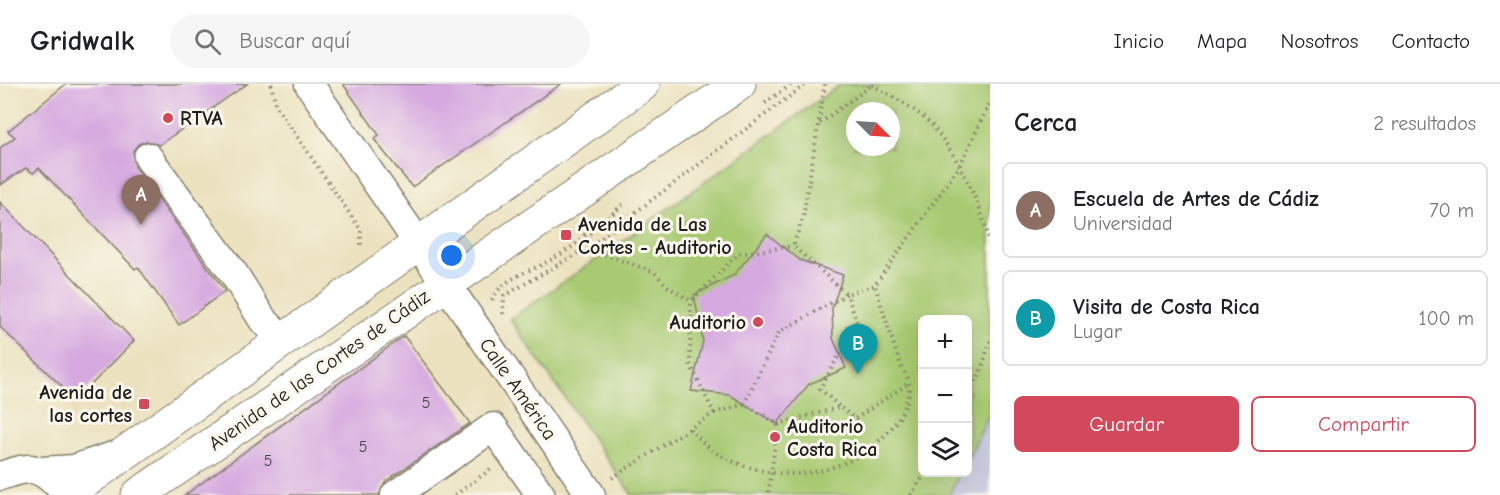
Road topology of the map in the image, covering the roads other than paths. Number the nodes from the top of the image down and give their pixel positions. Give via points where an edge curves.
1 (309, 84) edge
2 (644, 84) edge
3 (751, 94) edge
4 (148, 157) dead end
5 (418, 242) junction
6 (445, 284) junction
7 (283, 339) junction
8 (129, 450) junction
9 (42, 471) junction
10 (0, 476) edge
11 (589, 493) edge
12 (67, 494) edge
13 (138, 495) edge
14 (395, 495) edge
15 (541, 495) edge

1 - 5 street, Calle América
2 - 5 main road
3 - 6 main road, Avenida de las Cortes de Cádiz via 565,202
4 - 7 street via 263,320
5 - 6 street, Calle América
5 - 7 main road
6 - 11 street, Calle América
6 - 13 main road, Avenida de las Cortes de Cádiz
7 - 8 main road
8 - 9 street via 74,469
8 - 12 main road
9 - 10 street via 28,467
9 - 12 street
14 - 15 street via 494,427

